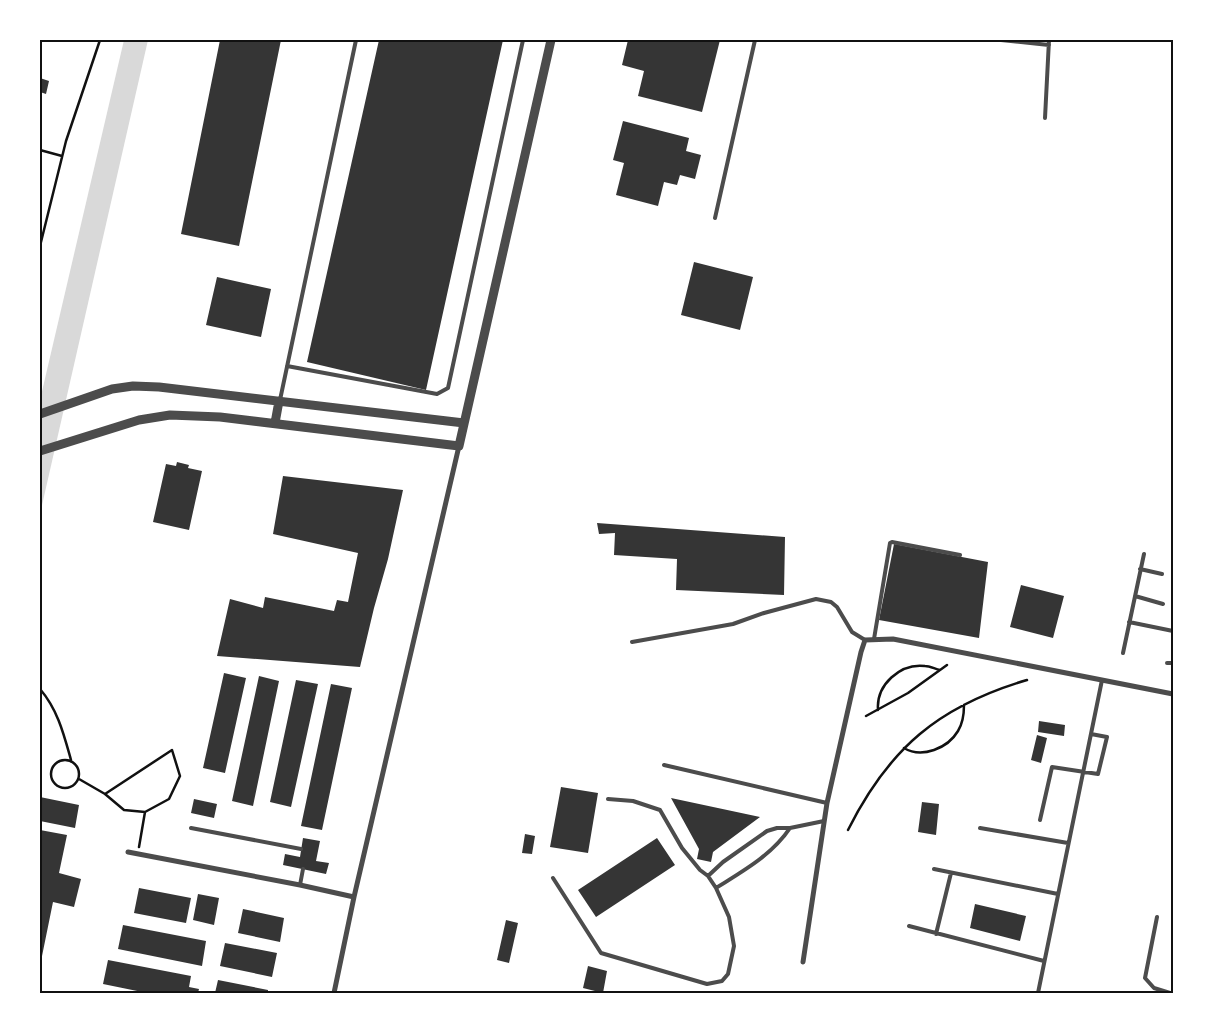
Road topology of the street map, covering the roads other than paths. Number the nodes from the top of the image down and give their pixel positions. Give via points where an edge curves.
1 (356, 40) edge
2 (523, 40) edge
3 (551, 40) edge
4 (755, 40) edge
5 (1001, 40) edge
6 (1049, 42) edge
7 (1045, 118) dead end
8 (715, 218) dead end
9 (287, 366) junction
10 (279, 401) junction
11 (40, 414) edge
12 (275, 423) junction
13 (464, 423) junction
14 (459, 446) junction
15 (40, 451) edge
16 (1144, 554) dead end
17 (960, 555) dead end
18 (1140, 569) junction
19 (1162, 574) dead end
20 (1135, 596) junction
21 (1163, 604) dead end
22 (1129, 622) junction
23 (1173, 630) edge
24 (874, 639) junction
25 (865, 640) junction
26 (632, 642) dead end
27 (1123, 652) dead end
28 (1167, 663) dead end
29 (1173, 663) edge
30 (1102, 680) junction
31 (1173, 694) edge
32 (1091, 734) junction
33 (664, 764) dead end
34 (1083, 772) junction
35 (608, 799) dead end
36 (827, 803) junction
37 (1040, 820) dead end
38 (824, 821) junction
39 (191, 828) dead end
40 (790, 828) junction
41 (980, 828) dead end
42 (1068, 843) junction
43 (301, 849) dead end
44 (128, 852) dead end
45 (303, 869) dead end
46 (934, 869) dead end
47 (951, 873) junction
48 (708, 876) junction
49 (553, 878) dead end
50 (300, 885) junction
51 (716, 888) junction
52 (1058, 894) junction
53 (354, 897) junction
54 (1157, 916) dead end
55 (909, 926) dead end
56 (936, 934) junction
57 (803, 962) dead end
58 (1044, 962) junction
59 (334, 993) edge
60 (1038, 993) edge
61 (1170, 993) edge

1 - 9 lane
2 - 9 lane via 448,388 437,394
3 - 13 street
4 - 8 lane
5 - 6 lane
6 - 7 lane
9 - 10 lane
10 - 11 street via 159,386 133,386 112,389
10 - 12 street
10 - 13 street
12 - 14 street
12 - 15 street via 170,415 139,420
13 - 14 street
14 - 53 street
16 - 18 lane
17 - 24 lane via 890,543
18 - 19 lane
18 - 20 lane
20 - 21 lane
20 - 22 lane
22 - 23 lane
22 - 27 lane
24 - 25 street
24 - 30 street via 894,639
25 - 26 lane via 852,632 837,607 831,602 816,599 733,624
25 - 36 street
28 - 29 lane
30 - 31 street
30 - 32 lane
32 - 34 lane
32 - 34 lane via 1107,737 1098,774
33 - 36 lane
34 - 37 lane via 1052,767
34 - 42 lane
35 - 48 lane via 633,801 660,810 682,848
36 - 38 street
38 - 40 lane
38 - 57 street
39 - 43 lane
40 - 48 lane via 767,831
40 - 51 lane via 774,849
41 - 42 lane
42 - 52 lane
44 - 50 street
45 - 50 lane
46 - 47 lane
47 - 52 lane
47 - 56 lane
48 - 51 lane
49 - 51 lane via 602,953 707,984 722,981 728,974 734,946 729,917
50 - 53 street
52 - 58 lane
53 - 59 street
54 - 61 lane via 1145,978 1154,988
55 - 56 lane
56 - 58 lane
58 - 60 lane

